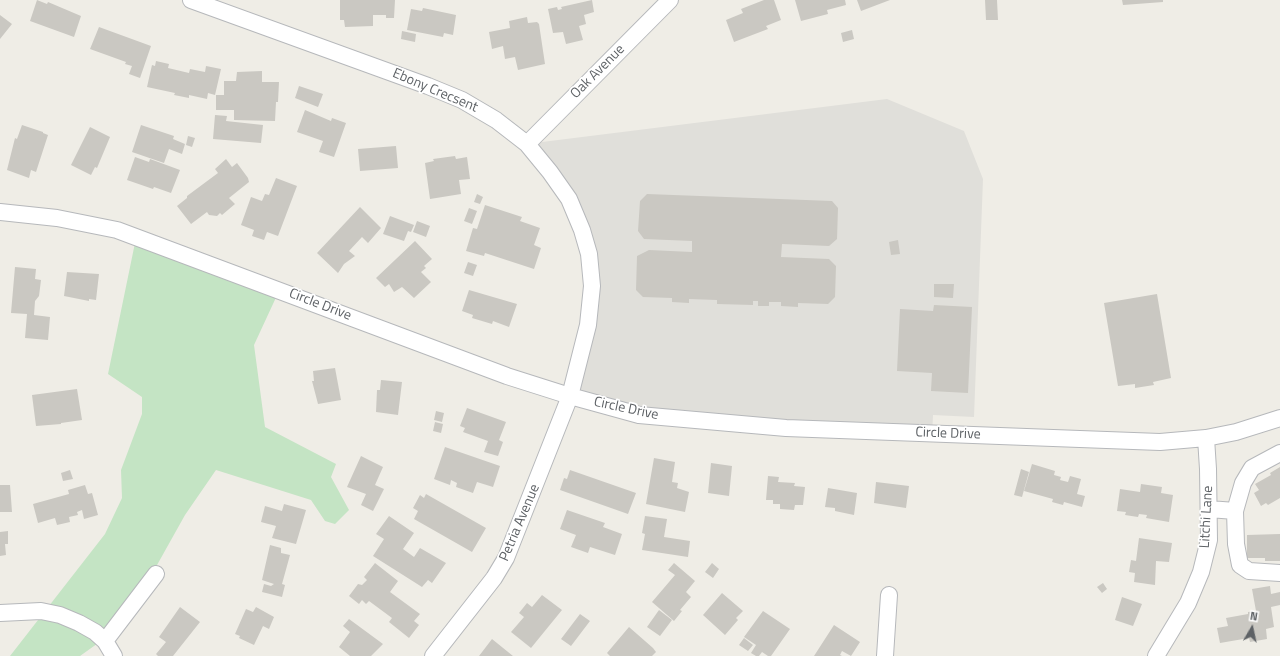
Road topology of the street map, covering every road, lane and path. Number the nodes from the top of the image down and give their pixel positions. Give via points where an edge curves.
1 (191, 0) edge
2 (670, 0) edge
3 (527, 144) junction
4 (0, 212) edge
5 (570, 396) junction
6 (1280, 418) edge
7 (1206, 438) junction
8 (1280, 453) edge
9 (1209, 509) junction
10 (1236, 511) junction
11 (1280, 572) edge
12 (156, 574) dead end
13 (889, 595) dead end
14 (0, 613) edge
15 (105, 641) junction
16 (114, 656) edge
17 (433, 656) edge
18 (885, 656) edge
19 (1156, 656) edge

1 - 3 street, Ebony Crecsent via 462,100 496,120
2 - 3 street, Oak Avenue
3 - 5 street, Ebony Crecsent via 568,198 589,254 592,286 588,325
4 - 5 street, Circle Drive via 57,218 117,230 500,373
5 - 7 street, Circle Drive via 639,415 786,428 1160,442
5 - 17 street, Petria Avenue via 506,558 494,578
6 - 7 street, Circle Drive via 1236,432
7 - 9 street, Litchi Lane
8 - 10 street via 1252,468 1243,483
9 - 10 street
9 - 19 street, Litchi Lane via 1209,540 1201,572 1188,604
10 - 11 street via 1236,544 1240,565 1249,571
12 - 15 street
13 - 18 street
14 - 15 street via 41,611 60,615 95,632
15 - 16 street

